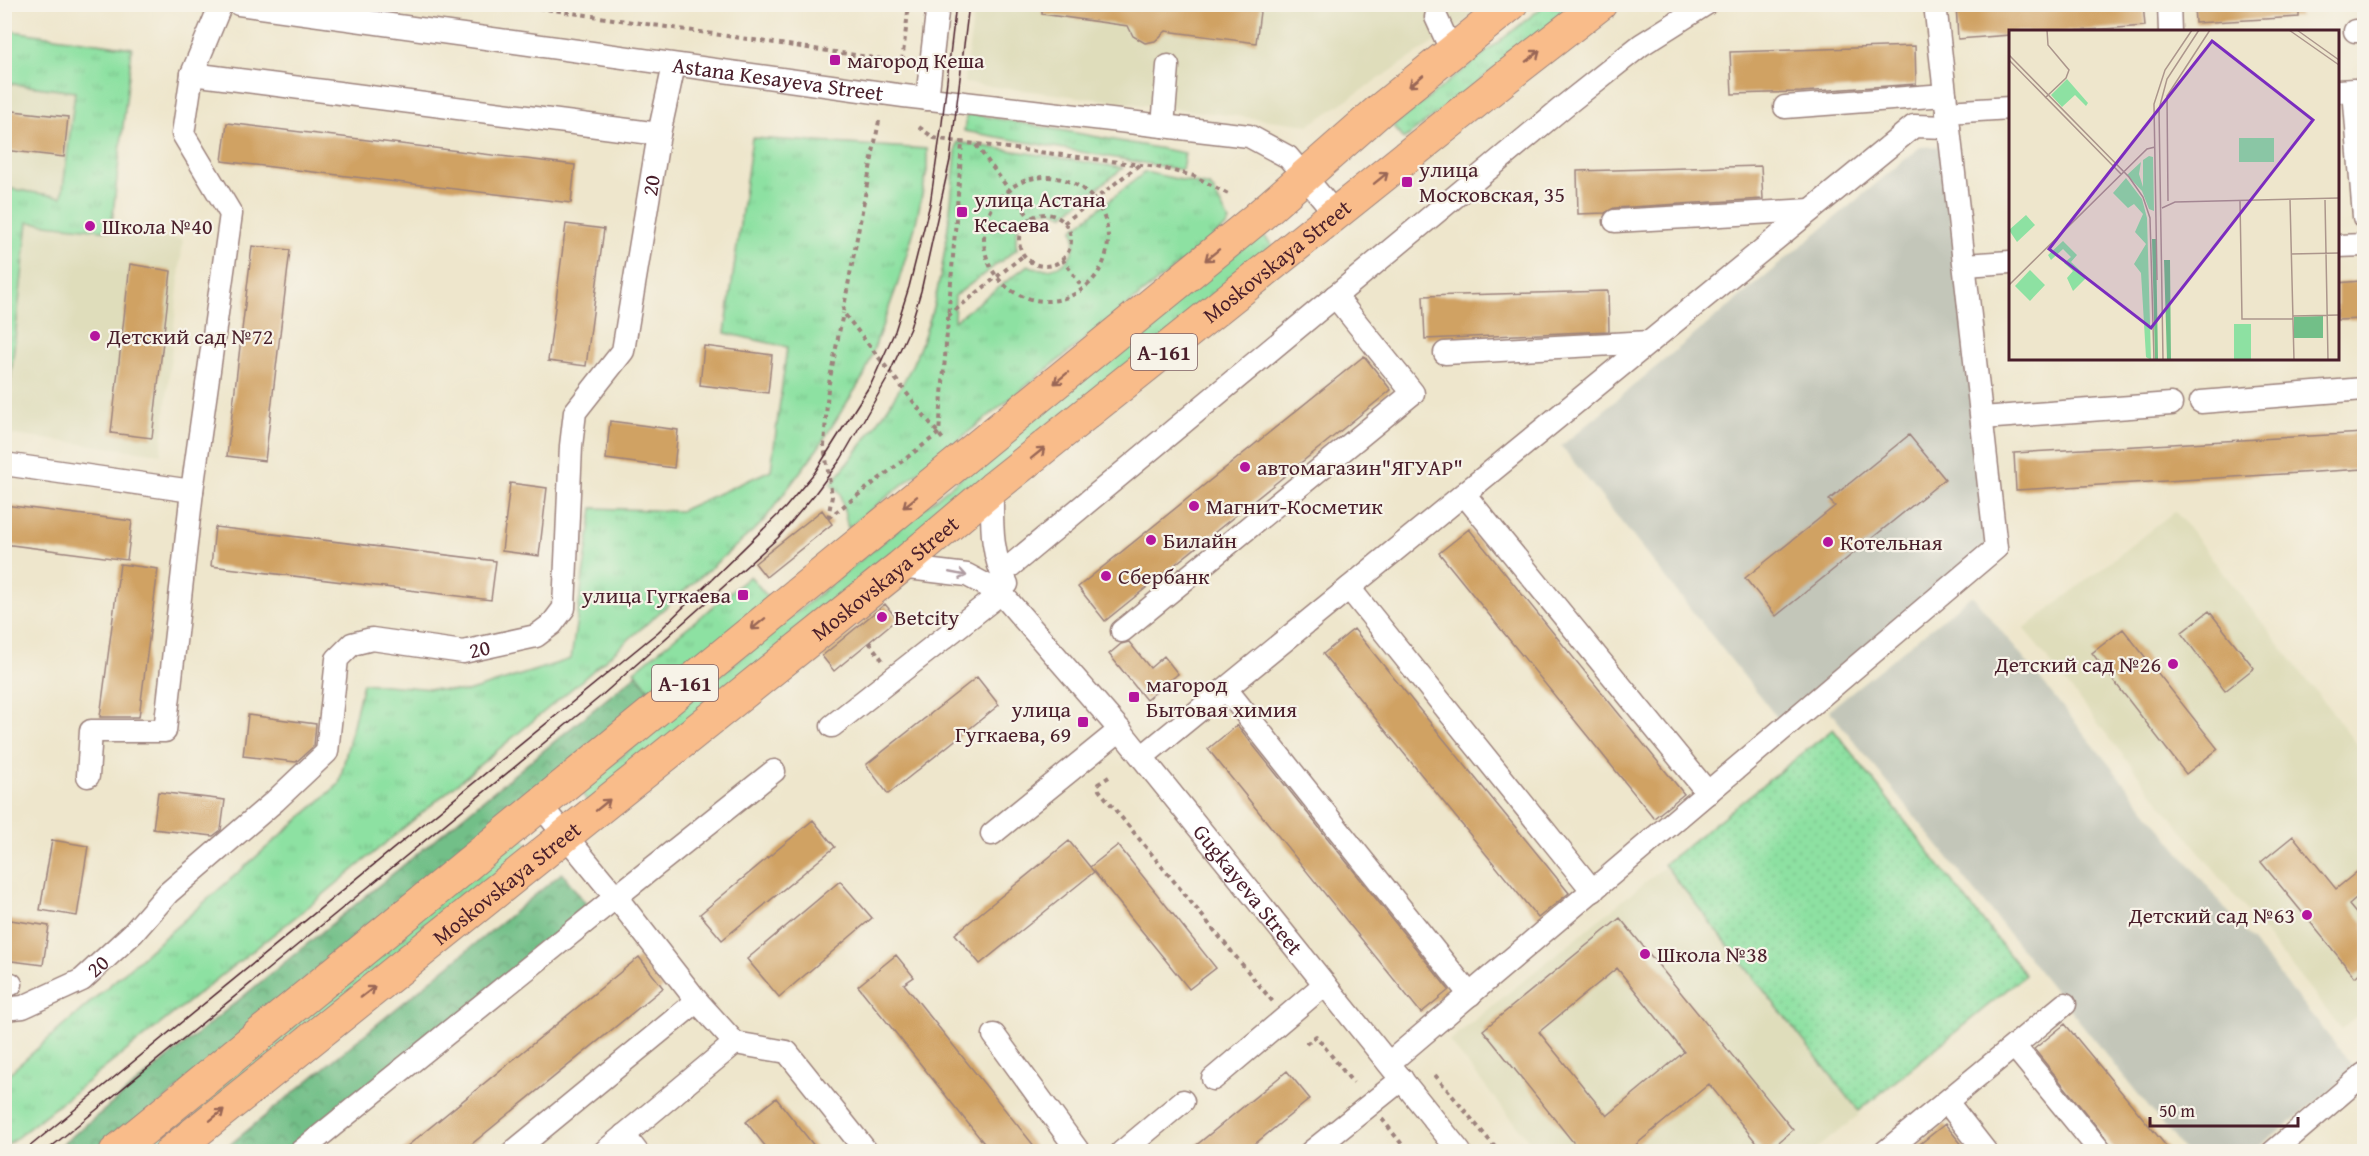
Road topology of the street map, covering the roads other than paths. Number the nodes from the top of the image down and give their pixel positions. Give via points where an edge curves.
1 (221, 4) edge
2 (239, 4) edge
3 (938, 4) edge
4 (1600, 4) edge
5 (1706, 4) edge
6 (1935, 4) edge
7 (2169, 4) edge
8 (1510, 5) edge
9 (1436, 17) dead end
10 (2170, 30) edge
11 (1452, 52) junction
12 (674, 64) junction
13 (1168, 66) dead end
14 (192, 74) junction
15 (2339, 91) edge
16 (927, 99) junction
17 (1785, 107) dead end
18 (2009, 108) edge
19 (1947, 111) junction
20 (1163, 126) junction
21 (659, 134) junction
22 (1303, 177) junction
23 (1811, 210) junction
24 (1335, 214) junction
25 (2364, 217) edge
26 (1615, 221) dead end
27 (2364, 245) edge
28 (2339, 246) edge
29 (2009, 262) edge
30 (1965, 265) junction
31 (1335, 296) junction
32 (1650, 342) junction
33 (1445, 353) dead end
34 (2364, 389) edge
35 (2201, 402) dead end
36 (2171, 404) dead end
37 (1982, 418) junction
38 (4, 464) edge
39 (992, 489) junction
40 (192, 491) junction
41 (1464, 494) junction
42 (900, 567) junction
43 (1001, 583) junction
44 (1349, 588) junction
45 (1122, 631) dead end
46 (1226, 689) junction
47 (832, 726) dead end
48 (1120, 730) junction
49 (1142, 757) junction
50 (774, 771) dead end
51 (88, 776) dead end
52 (1708, 793) junction
53 (540, 805) junction
54 (992, 834) dead end
55 (565, 836) junction
56 (1593, 891) junction
57 (616, 897) junction
58 (1325, 984) junction
59 (1470, 995) junction
60 (697, 1001) junction
61 (2066, 1004) dead end
62 (4, 1009) edge
63 (994, 1035) dead end
64 (735, 1043) junction
65 (2015, 1047) junction
66 (1395, 1071) junction
67 (2364, 1074) edge
68 (1213, 1079) dead end
69 (1183, 1101) dead end
70 (1947, 1102) junction
71 (630, 1143) edge
72 (116, 1152) edge
73 (171, 1152) edge
74 (300, 1152) edge
75 (513, 1152) edge
76 (604, 1152) edge
77 (867, 1152) edge
78 (1079, 1152) edge
79 (1122, 1152) edge
80 (1311, 1152) edge
81 (1460, 1152) edge
82 (1885, 1152) edge
83 (1986, 1152) edge
84 (2101, 1152) edge
85 (2273, 1152) edge

1 - 14 street
2 - 12 street, Astana Kesayeva Street
3 - 16 street
24 -> 4 highway, Moskovskaya Street / А-161
5 - 31 street via 1624,58
6 - 19 street
7 - 10 street
8 - 11 highway, Moskovskaya Street / А-161
9 - 11 street
11 -> 22 highway, Moskovskaya Street / А-161
12 - 16 street, Astana Kesayeva Street
12 - 21 street, 20
13 - 20 street
14 - 21 street
14 - 40 street via 183,134 231,214
15 - 25 street via 2354,90
16 - 20 street, Astana Kesayeva Street
17 - 19 street
18 - 19 street
19 - 23 street via 1914,126
19 - 30 street
20 - 22 street, Astana Kesayeva Street via 1249,136 1288,157
21 - 62 street, 20 via 623,351 575,412 564,608 536,636 463,652 372,639 352,644 337,658 327,752 168,893 133,933 82,980 23,1007
22 - 24 street
22 -> 53 highway, Moskovskaya Street / А-161
23 - 26 street
23 - 32 street
39 -> 24 highway, Moskovskaya Street / А-161
27 - 28 street
29 - 30 street
30 - 37 street
31 - 43 street
31 - 45 street via 1413,393
32 - 33 street
32 - 41 street
34 - 35 street
36 - 37 street
37 - 52 street via 1996,548
38 - 40 street
39 - 42 highway, Moskovskaya Street / А-161
39 - 43 street, Gugkayeva Street via 992,538
40 - 51 street via 165,731 92,731
41 - 44 street
41 - 52 street
42 -> 43 street
55 -> 42 highway, Moskovskaya Street / А-161
43 - 47 street
43 - 48 street, Gugkayeva Street via 1033,629
44 - 46 street
44 - 56 street
46 - 49 street
46 - 59 street
48 - 49 street, Gugkayeva Street
48 - 54 street
49 - 58 street, Gugkayeva Street
50 - 57 street
52 - 56 street
53 - 55 street
53 - 72 highway, Moskovskaya Street / А-161
55 - 57 street
73 -> 55 highway, Moskovskaya Street / А-161
56 - 59 street
57 - 60 street
57 - 74 street
58 - 66 street, Gugkayeva Street
58 - 68 street
59 - 66 street
60 - 64 street
60 - 75 street
61 - 65 street
63 - 78 street
64 - 71 street
64 - 77 street via 787,1052
65 - 70 street
65 - 84 street
66 - 80 street
66 - 81 street, Gugkayeva Street
67 - 85 street
69 - 79 street
70 - 82 street
70 - 83 street
71 - 76 street

